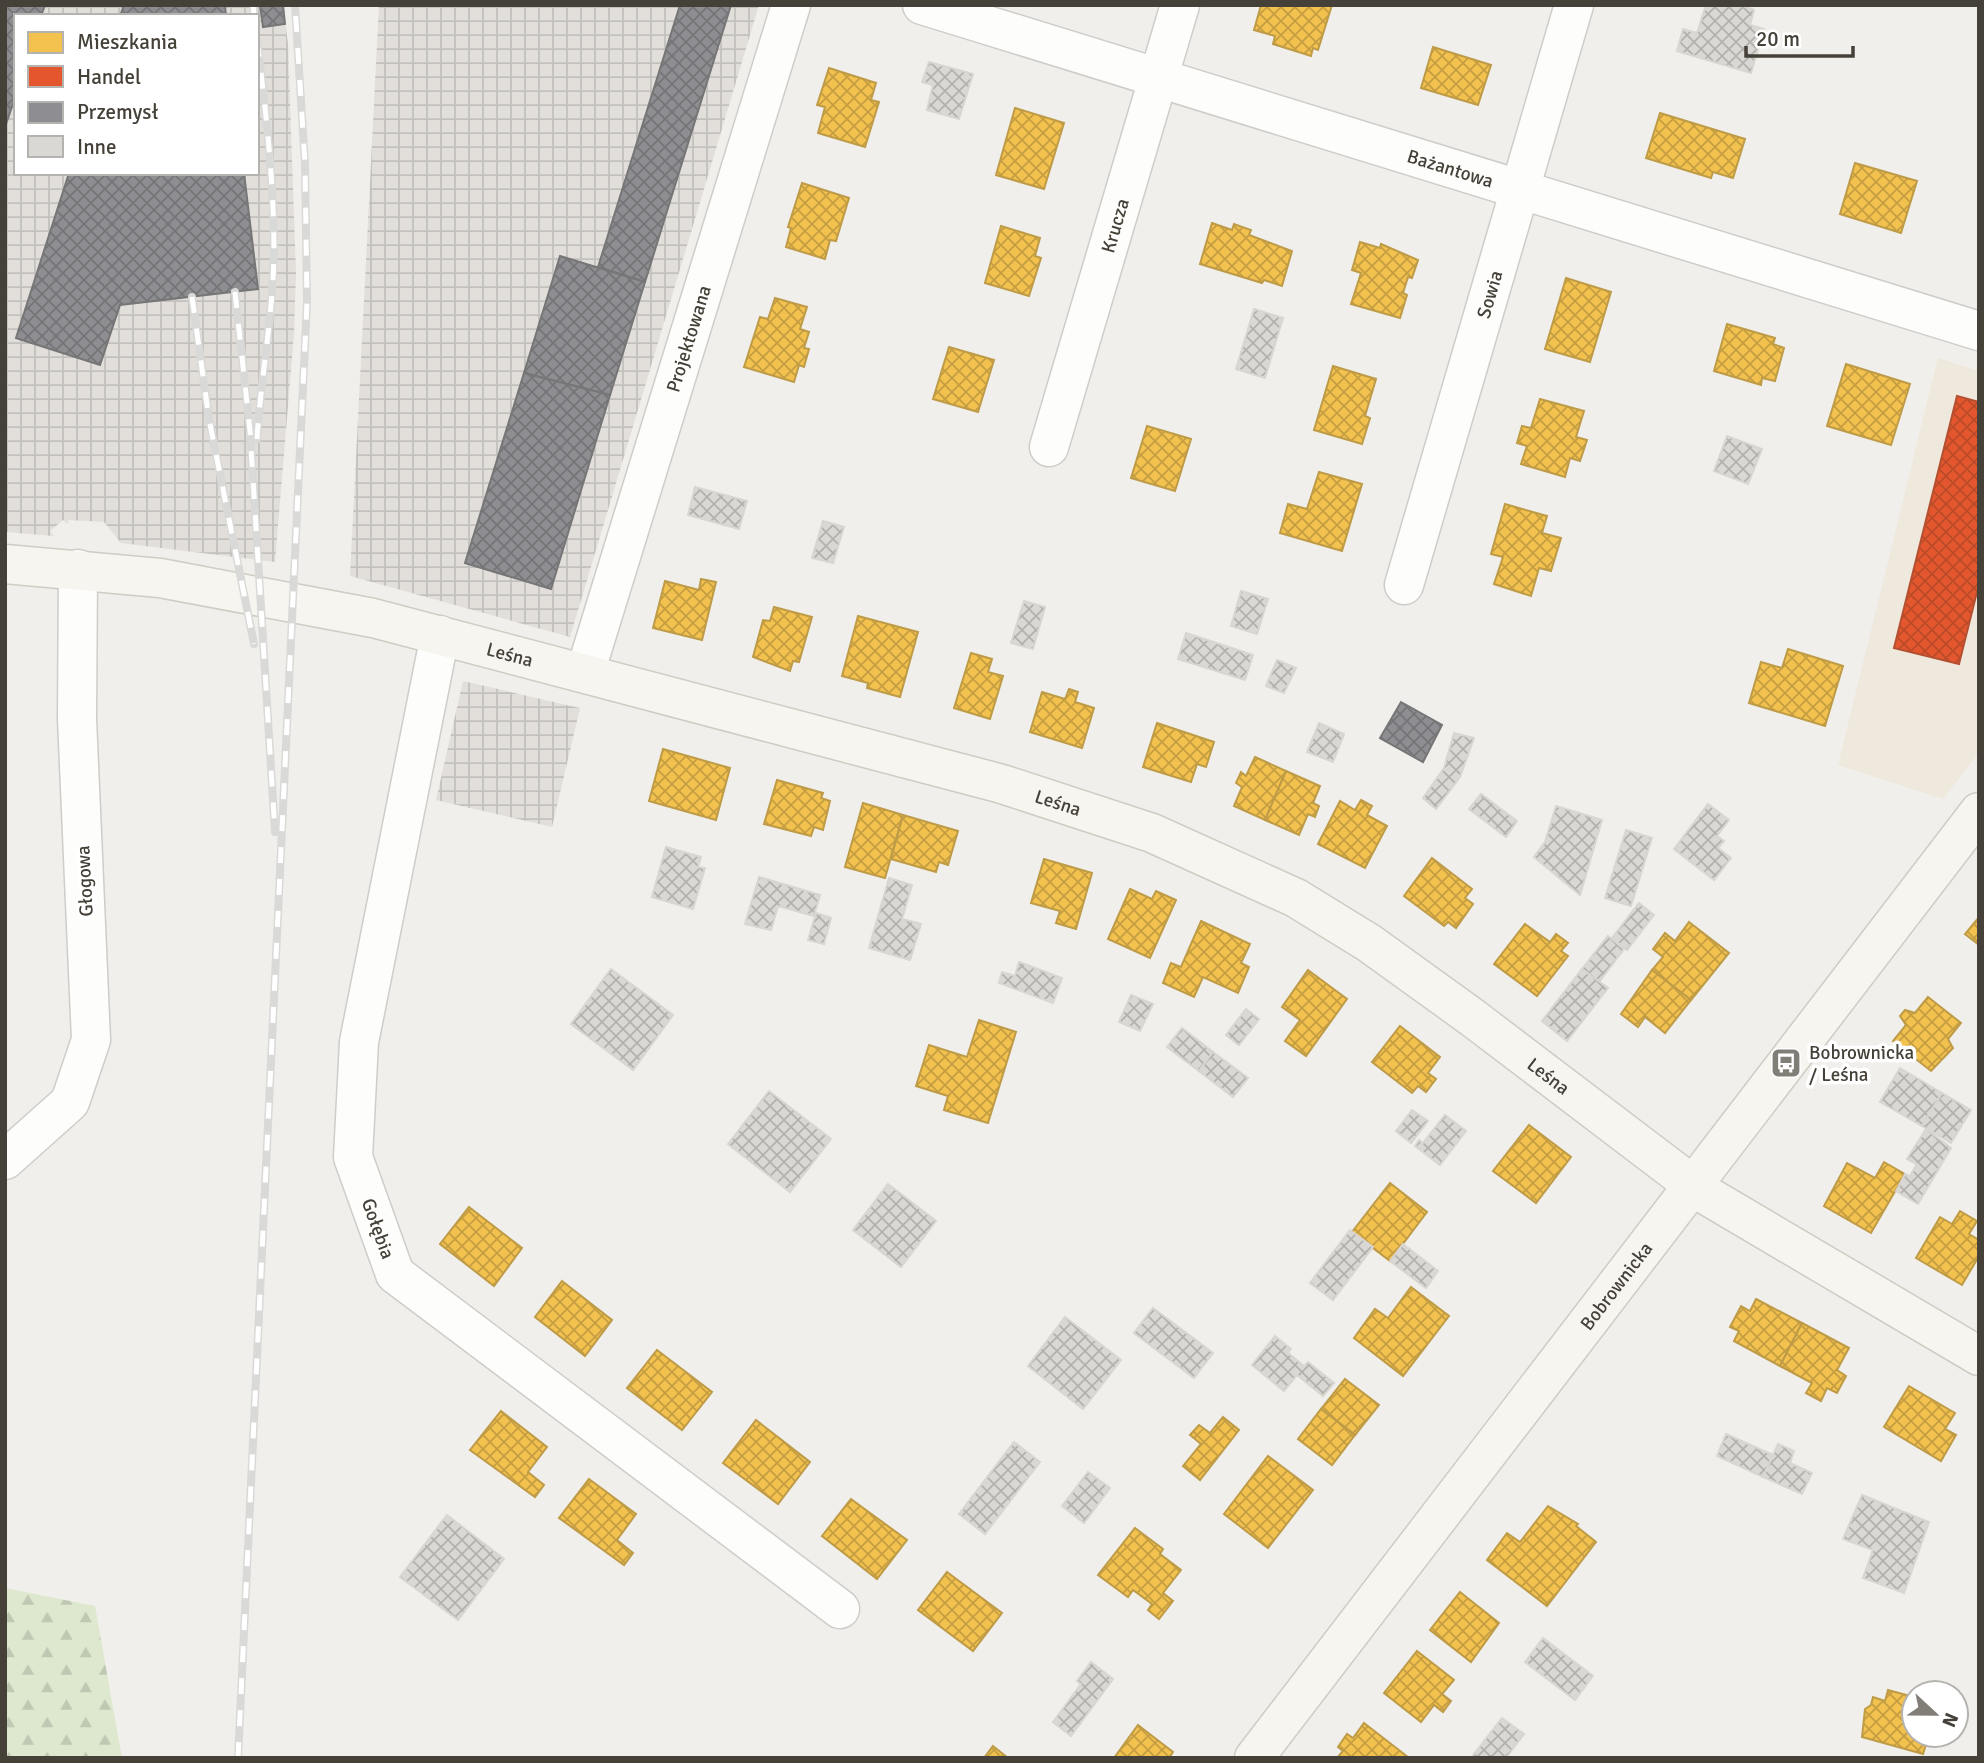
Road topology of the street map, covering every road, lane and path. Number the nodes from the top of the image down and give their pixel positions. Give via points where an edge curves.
1 (792, 5) edge
2 (922, 5) edge
3 (1180, 5) edge
4 (1574, 5) edge
5 (1158, 77) junction
6 (1522, 191) junction
7 (1979, 331) edge
8 (1049, 447) dead end
9 (5, 565) edge
10 (78, 569) junction
11 (1404, 585) dead end
12 (440, 635) junction
13 (585, 673) junction
14 (1979, 812) edge
15 (5, 1160) edge
16 (1692, 1186) junction
17 (1979, 1356) edge
18 (840, 1609) dead end
19 (1254, 1758) edge

1 - 13 street, Projektowana
2 - 5 street, Bażantowa
3 - 5 street, Krucza
4 - 6 street, Sowia
5 - 6 street, Bażantowa
5 - 8 street, Krucza
6 - 7 street, Bażantowa
6 - 11 street, Sowia
9 - 10 street, Leśna
10 - 12 street, Leśna via 259,594
10 - 15 street, Głogowa via 77,719 91,1040 70,1102
12 - 13 street, Leśna
12 - 18 street, Gołębia via 359,1042 354,1157 395,1274
13 - 16 street, Leśna via 1059,800 1244,873 1314,909 1395,961
14 - 16 street, Bobrownicka
16 - 17 street, Leśna
16 - 19 street, Bobrownicka

